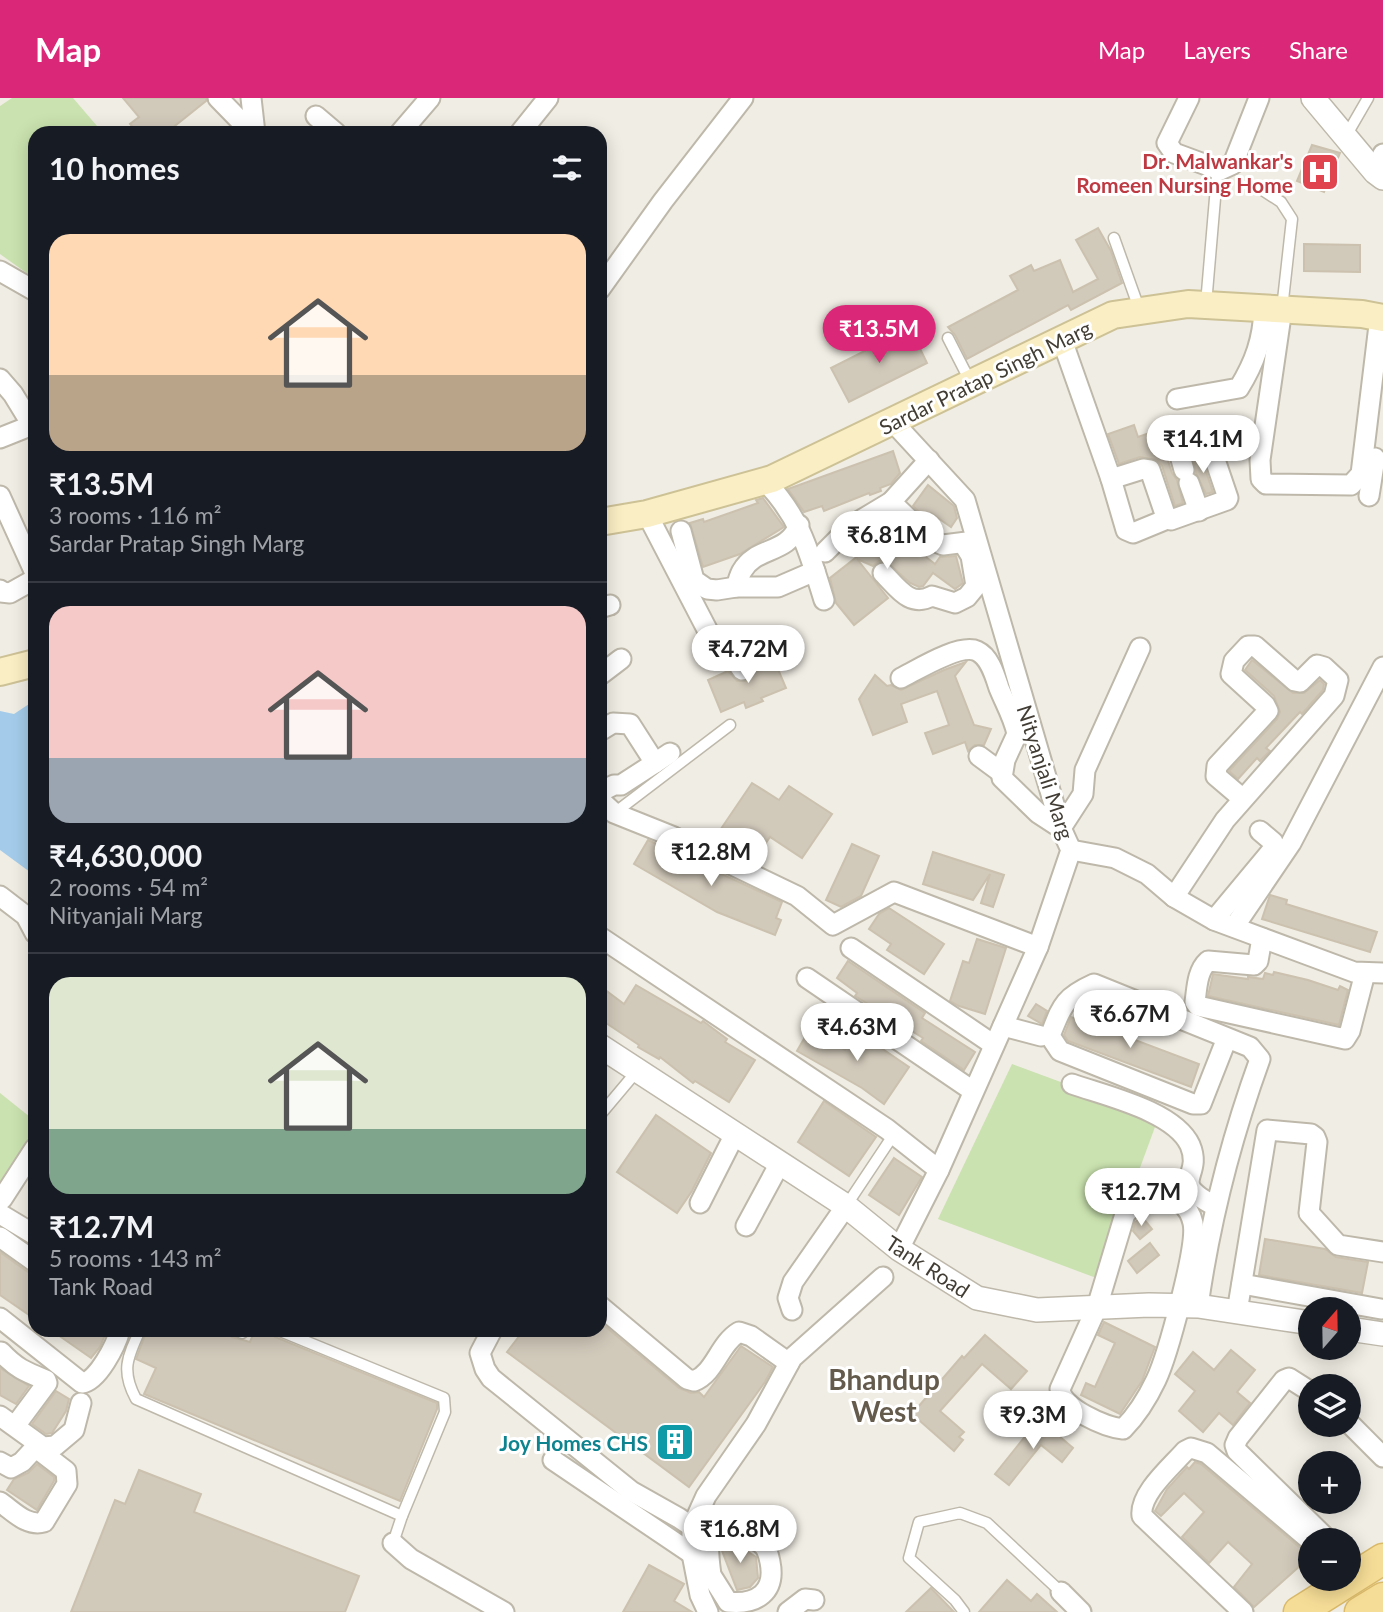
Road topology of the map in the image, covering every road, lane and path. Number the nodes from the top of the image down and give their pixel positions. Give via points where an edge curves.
1 (218, 98) edge
2 (251, 98) edge
3 (430, 98) edge
4 (548, 98) edge
5 (743, 98) edge
6 (1189, 98) edge
7 (1259, 98) edge
8 (1368, 98) edge
9 (1306, 100) edge
10 (316, 116) dead end
11 (247, 126) edge
12 (253, 126) edge
13 (328, 126) edge
14 (406, 126) edge
15 (526, 126) edge
16 (1346, 136) junction
17 (1380, 168) edge
18 (1217, 175) dead end
19 (1264, 191) dead end
20 (1114, 238) dead end
21 (0, 271) edge
22 (607, 279) edge
23 (28, 287) edge
24 (1206, 305) junction
25 (1267, 309) junction
26 (1140, 311) junction
27 (1381, 317) edge
28 (948, 338) dead end
29 (1062, 340) junction
30 (1249, 344) dead end
31 (0, 379) edge
32 (971, 384) junction
33 (1383, 394) edge
34 (1177, 399) dead end
35 (28, 416) edge
36 (893, 422) junction
37 (28, 425) edge
38 (2, 433) edge
39 (929, 460) junction
40 (1111, 479) junction
41 (766, 482) junction
42 (0, 496) edge
43 (1369, 496) dead end
44 (891, 502) junction
45 (1199, 511) junction
46 (647, 514) junction
47 (1167, 519) junction
48 (607, 522) edge
49 (799, 525) junction
50 (681, 531) dead end
51 (970, 542) junction
52 (825, 551) dead end
53 (28, 558) edge
54 (815, 571) junction
55 (883, 573) dead end
56 (28, 583) edge
57 (736, 587) junction
58 (0, 590) edge
59 (824, 600) dead end
60 (1140, 648) dead end
61 (621, 659) dead end
62 (28, 665) edge
63 (1383, 667) edge
64 (607, 670) edge
65 (742, 670) dead end
66 (0, 672) edge
67 (901, 678) dead end
68 (730, 725) dead end
69 (607, 727) edge
70 (979, 755) dead end
71 (1002, 773) junction
72 (607, 788) edge
73 (1243, 799) junction
74 (613, 808) edge
75 (1061, 828) junction
76 (1260, 831) dead end
77 (1071, 850) junction
78 (0, 896) edge
79 (1174, 897) junction
80 (28, 920) edge
81 (1214, 920) junction
82 (1234, 927) junction
83 (1262, 938) junction
84 (607, 942) edge
85 (1038, 947) junction
86 (851, 948) dead end
87 (1374, 973) edge
88 (807, 978) dead end
89 (1003, 1026) junction
90 (1041, 1036) dead end
91 (1227, 1038) junction
92 (994, 1045) junction
93 (607, 1051) edge
94 (637, 1071) junction
95 (1072, 1084) dead end
96 (973, 1091) junction
97 (607, 1107) edge
98 (735, 1134) junction
99 (894, 1134) junction
100 (28, 1160) edge
101 (780, 1163) junction
102 (939, 1170) junction
103 (700, 1203) dead end
104 (1, 1206) edge
105 (846, 1206) junction
106 (1215, 1206) junction
107 (746, 1226) dead end
108 (28, 1229) edge
109 (0, 1237) edge
110 (899, 1249) junction
111 (1383, 1252) edge
112 (28, 1257) edge
113 (883, 1277) dead end
114 (1241, 1284) junction
115 (1189, 1306) junction
116 (1097, 1307) junction
117 (1382, 1309) edge
118 (792, 1310) dead end
119 (607, 1312) edge
120 (1237, 1312) junction
121 (0, 1318) edge
122 (1298, 1321) edge
123 (1362, 1331) edge
124 (1381, 1334) edge
125 (116, 1337) edge
126 (136, 1337) edge
127 (295, 1337) edge
128 (488, 1337) edge
129 (1, 1352) edge
130 (786, 1361) junction
131 (1298, 1383) edge
132 (81, 1403) dead end
133 (7, 1421) edge
134 (736, 1434) dead end
135 (1361, 1435) edge
136 (1383, 1457) edge
137 (553, 1460) dead end
138 (0, 1462) edge
139 (0, 1502) edge
140 (402, 1516) junction
141 (692, 1527) junction
142 (1316, 1528) edge
143 (1298, 1530) edge
144 (710, 1539) junction
145 (393, 1543) joint
146 (706, 1581) edge
147 (1329, 1591) edge
148 (1061, 1592) joint
149 (1383, 1598) edge
150 (816, 1601) edge
151 (504, 1612) edge
152 (788, 1612) edge
153 (964, 1612) edge
154 (1081, 1612) edge
155 (1243, 1612) edge
156 (1300, 1612) edge
157 (1360, 1612) edge

1 - 11 street
2 - 12 street
3 - 14 street
4 - 15 street
5 - 22 street
6 - 7 street via 1167,143 1169,149 1220,170 1233,164
8 - 16 lane
9 - 16 street
10 - 13 street
16 - 17 street
18 - 24 lane
19 - 25 lane via 1281,202 1292,219
20 - 26 lane
21 - 23 street
24 - 25 main road, Sardar Pratap Singh Marg
24 - 26 main road, Sardar Pratap Singh Marg
25 - 27 main road, Sardar Pratap Singh Marg
25 - 27 street via 1260,460 1266,484 1351,485 1361,474
25 - 30 street
25 - 34 street via 1260,345 1239,388
26 - 29 main road, Sardar Pratap Singh Marg via 1113,315
28 - 32 lane
29 - 32 main road, Sardar Pratap Singh Marg
29 - 40 street
31 - 35 street
32 - 36 main road, Sardar Pratap Singh Marg
33 - 43 street
36 - 39 street, Nityanjali Marg
36 - 41 main road, Sardar Pratap Singh Marg
37 - 38 street
39 - 44 street
39 - 51 street, Nityanjali Marg via 965,500
40 - 47 street via 1150,470
40 - 47 street via 1126,530 1133,533
41 - 46 main road, Sardar Pratap Singh Marg
41 - 49 street
42 - 53 street
44 - 51 street via 931,540 943,545
44 - 52 street via 852,526
45 - 45 street via 1228,498 1209,442 1179,452
45 - 47 street
46 - 48 main road, Sardar Pratap Singh Marg
46 - 65 street via 712,639
49 - 54 street
49 - 57 street via 794,538 752,559 741,571
50 - 57 street via 694,580 707,589
51 - 55 street via 976,586 956,603 932,596 916,601
51 - 75 street, Nityanjali Marg
54 - 57 street via 778,587
54 - 59 street
56 - 58 street via 10,593
60 - 75 street via 1085,770 1083,794
61 - 64 street
62 - 66 main road
63 - 82 street via 1291,842
67 - 71 street via 955,652 976,651 984,656 1017,734
68 - 74 lane
69 - 72 street via 630,724 662,758 621,785
70 - 71 street
71 - 75 street via 1005,783
73 - 73 street via 1216,776 1217,766 1268,711 1231,674 1234,661 1248,646 1255,646 1300,682 1317,665 1324,667 1338,680 1334,696
73 - 79 street
74 - 85 street via 797,896 833,925 894,892
75 - 77 street, Nityanjali Marg
76 - 81 street via 1273,842 1273,849
77 - 79 street via 1115,858 1147,874
77 - 85 street, Nityanjali Marg
78 - 80 street
79 - 81 street
81 - 82 street
82 - 83 street
83 - 87 street via 1354,972
83 - 87 street via 1254,965 1204,964 1195,1002 1198,1006 1345,1040
84 - 99 street
85 - 89 street, Nityanjali Marg
86 - 92 street
88 - 96 street
89 - 90 street
89 - 92 street, Nityanjali Marg
91 - 91 street via 1094,984 1073,994 1061,1007 1050,1036 1060,1051 1193,1104 1201,1104
91 - 106 street via 1250,1047 1260,1059
92 - 96 street, Nityanjali Marg
93 - 94 street, Tank Road
94 - 97 lane
94 - 98 street, Tank Road
95 - 106 street via 1160,1116 1170,1124 1190,1146 1190,1191
96 - 102 street, Nityanjali Marg
98 - 101 street, Tank Road
98 - 103 street
99 - 102 street
99 - 105 lane
100 - 104 street
101 - 105 street, Tank Road
101 - 107 street
102 - 110 street, Nityanjali Marg
104 - 108 street
105 - 110 street, Tank Road
105 - 118 street via 793,1282 788,1298
106 - 115 street
109 - 112 street
110 - 116 street, Tank Road via 977,1298 1037,1310
111 - 114 street via 1338,1245 1309,1213 1315,1137 1268,1130
113 - 130 street
114 - 117 street
114 - 120 street
115 - 116 street, Tank Road
115 - 116 street via 1194,1225 1181,1201 1159,1195 1137,1202 1125,1214
115 - 116 street via 1138,1414 1122,1429 1090,1418 1060,1394
115 - 120 street, Tank Road
117 - 124 street
119 - 130 street via 694,1381 702,1378 738,1332
120 - 122 street, Tank Road
121 - 125 street via 82,1383 96,1376
123 - 124 street
126 - 140 lane via 127,1356 126,1373 136,1399
127 - 140 lane via 444,1398 445,1412
128 - 141 street via 480,1353 491,1378 631,1491
129 - 133 street via 15,1366 47,1383
130 - 134 street
130 - 141 street via 756,1424 706,1496
131 - 142 street via 1284,1380 1235,1445
132 - 133 street via 74,1430 55,1446 43,1447
135 - 136 street
137 - 146 street
138 - 139 street via 11,1468 34,1449 66,1471 68,1484 44,1522 38,1524
140 - 145 lane
141 - 144 street
141 - 146 street
143 - 155 street via 1214,1458 1191,1448 1146,1496 1142,1516
144 - 146 street
144 - 146 street via 720,1522 764,1546 773,1577 762,1596 735,1603
145 - 151 street via 411,1559
147 - 156 main road
148 - 153 lane via 986,1523 960,1513 919,1522 909,1558
148 - 154 street
149 - 157 main road
150 - 152 street via 805,1599

